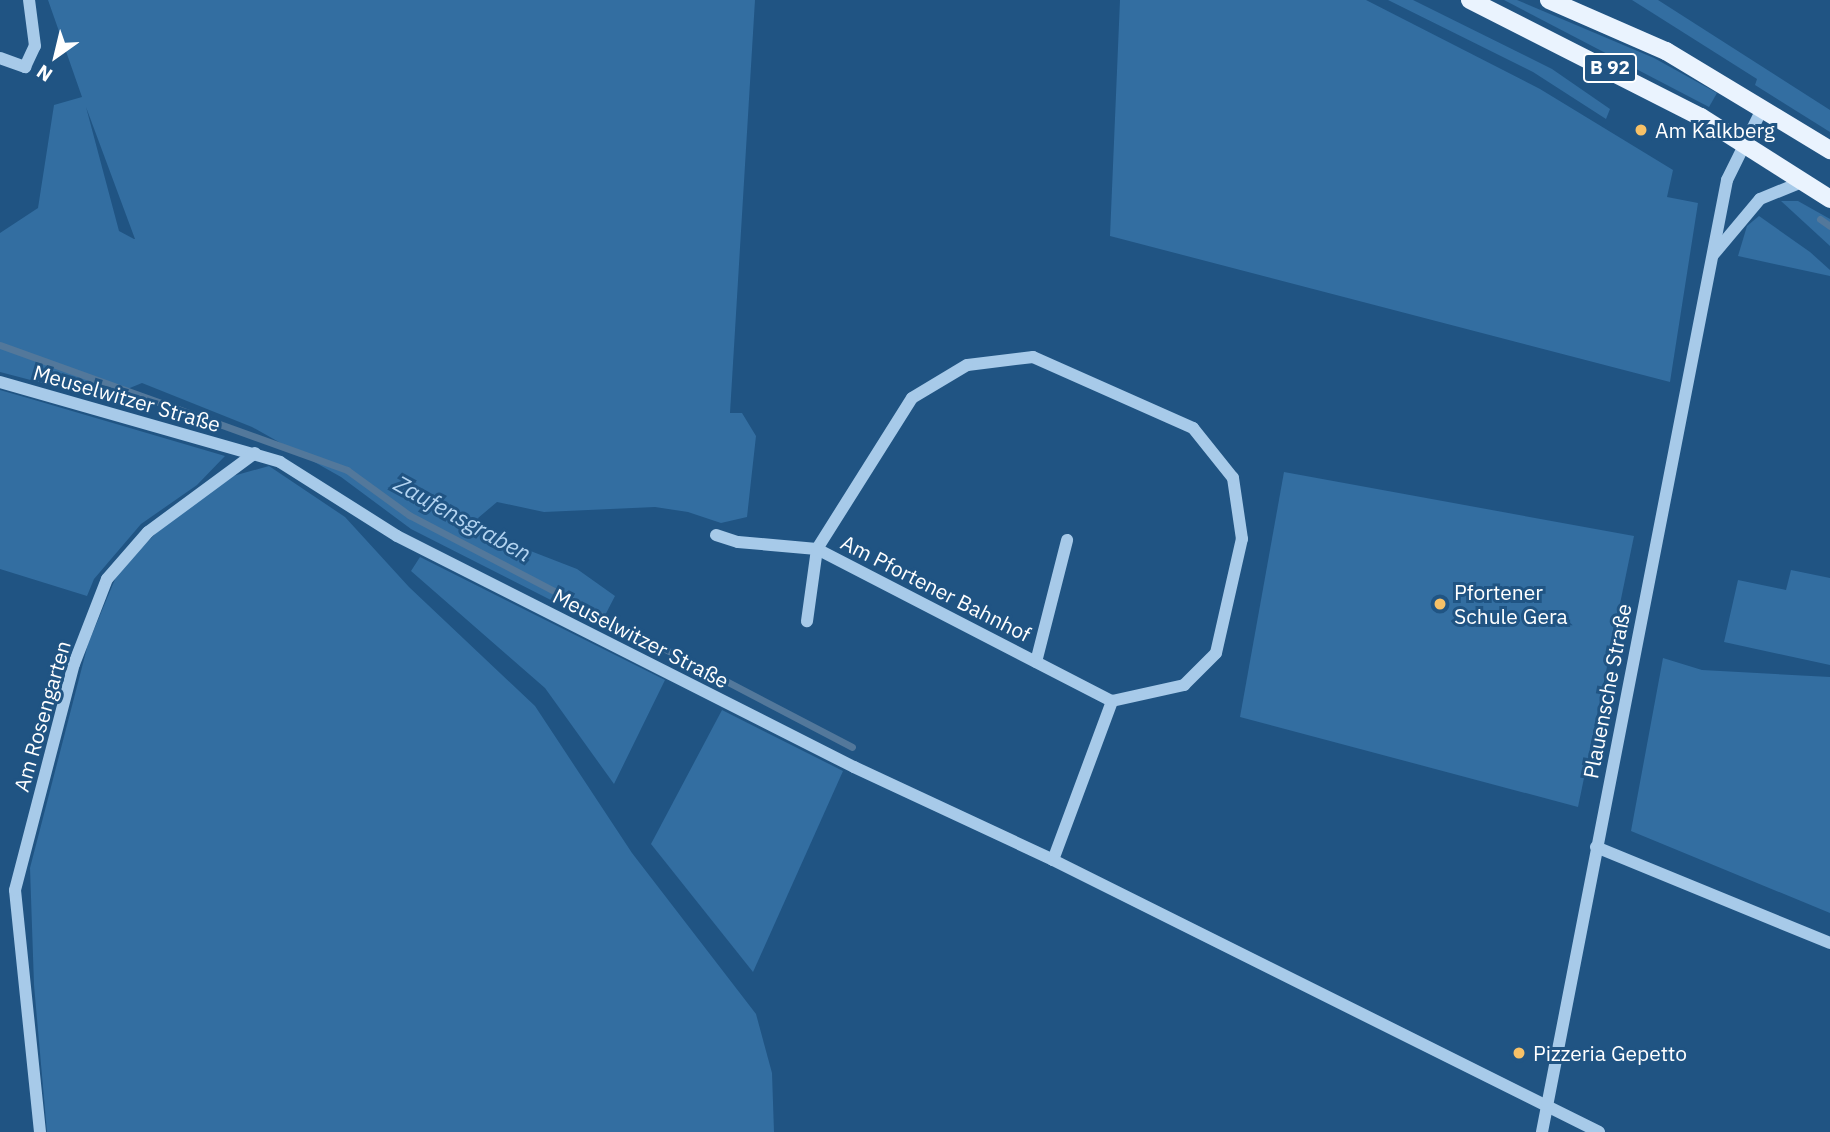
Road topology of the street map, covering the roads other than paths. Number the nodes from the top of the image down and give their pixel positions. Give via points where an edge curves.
1 (29, 0) edge
2 (1549, 0) edge
3 (1472, 1) edge
4 (0, 58) edge
5 (1763, 107) junction
6 (1742, 142) junction
7 (1830, 150) edge
8 (1804, 181) junction
9 (1830, 199) edge
10 (1711, 258) junction
11 (0, 382) edge
12 (256, 453) junction
13 (716, 535) dead end
14 (1067, 540) dead end
15 (817, 549) junction
16 (807, 621) dead end
17 (1036, 662) junction
18 (1112, 701) junction
19 (1596, 846) junction
20 (1053, 860) junction
21 (1830, 943) edge
22 (1545, 1104) junction
23 (40, 1132) edge
24 (1542, 1132) edge
25 (1600, 1132) edge

1 - 4 street via 35,46 25,66
2 - 5 main road, B 92 via 1666,51
3 - 6 main road, B 92 via 1640,84
5 - 6 street, Plauensche Straße
5 - 7 main road, B 92
6 - 8 main road, B 92
6 - 10 street, Plauensche Straße via 1727,180
8 - 9 main road, B 92
8 - 10 street, Plauensche Straße via 1760,199
10 - 19 street, Plauensche Straße
11 - 12 street, Meuselwitzer Straße via 138,424
12 - 20 street, Meuselwitzer Straße via 311,480 397,536 854,767
12 - 23 street, Am Rosengarten via 148,532 107,579 74,664 15,890
13 - 15 street, Am Pfortener Bahnhof via 738,542
14 - 17 street, Am Pfortener Bahnhof
15 - 16 street, Am Pfortener Bahnhof
15 - 17 street, Am Pfortener Bahnhof
15 - 18 street, Am Pfortener Bahnhof via 912,397 967,365 1033,357 1192,428 1233,478 1242,539 1216,653 1184,685
17 - 18 street, Am Pfortener Bahnhof
18 - 20 street
19 - 21 street
19 - 22 street, Plauensche Straße
20 - 22 street, Meuselwitzer Straße
22 - 24 street, Plauensche Straße
22 - 25 street, Meuselwitzer Straße

